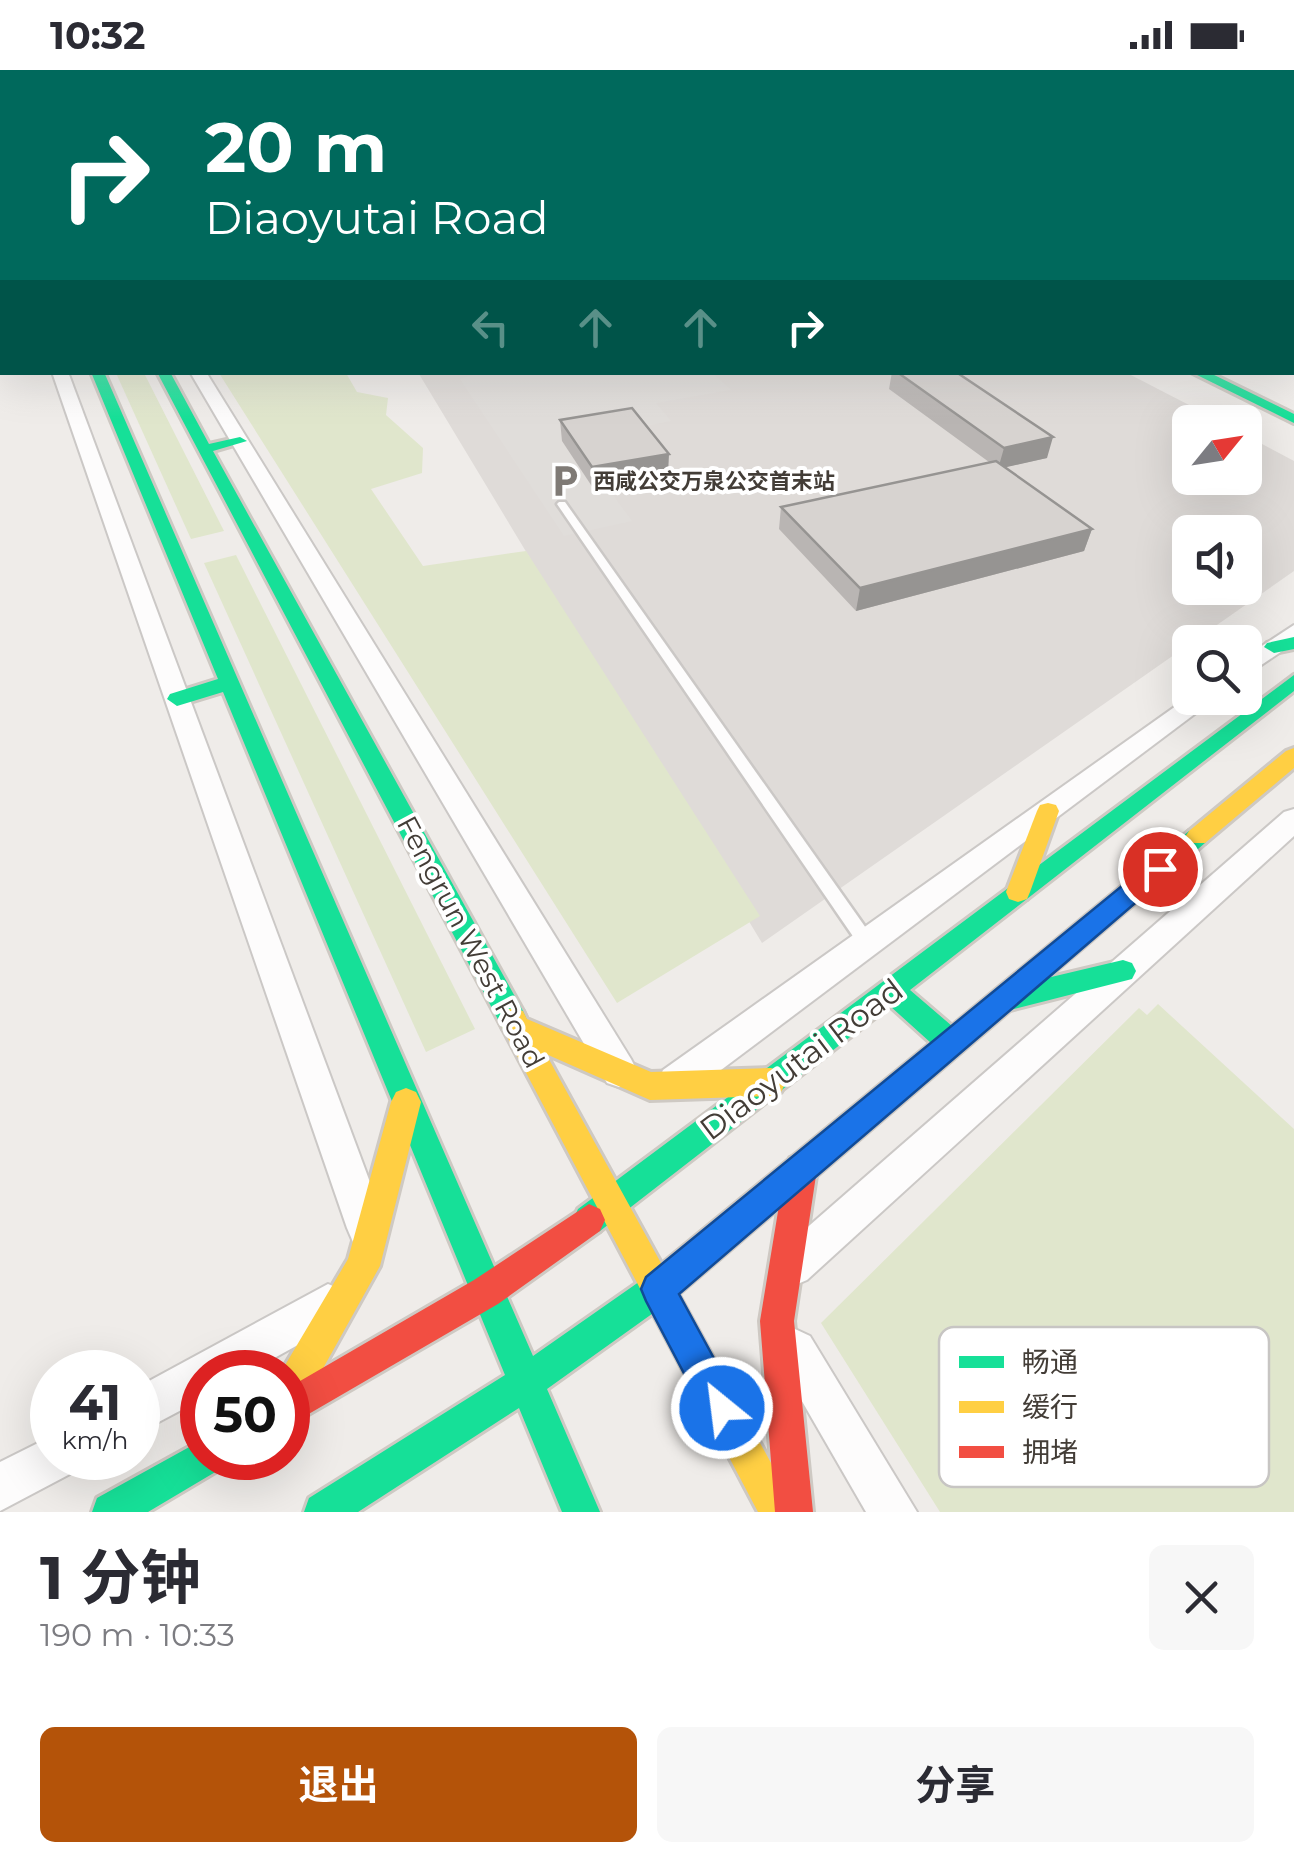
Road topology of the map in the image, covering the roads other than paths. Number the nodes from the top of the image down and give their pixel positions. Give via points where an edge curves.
1 (61, 375) edge
2 (98, 375) edge
3 (165, 375) edge
4 (200, 375) edge
5 (1203, 375) edge
6 (1219, 375) edge
7 (1294, 411) edge
8 (1294, 419) edge
9 (240, 441) junction
10 (205, 449) junction
11 (562, 504) dead end
12 (1294, 632) edge
13 (1284, 645) edge
14 (1262, 658) edge
15 (1294, 681) edge
16 (228, 683) junction
17 (177, 699) junction
18 (1181, 715) edge
19 (1294, 756) edge
20 (1048, 811) junction
21 (1294, 819) edge
22 (1017, 893) junction
23 (868, 943) junction
24 (1123, 971) junction
25 (891, 990) junction
26 (999, 1003) junction
27 (518, 1028) junction
28 (951, 1044) junction
29 (620, 1073) junction
30 (771, 1082) junction
31 (672, 1085) junction
32 (406, 1102) junction
33 (801, 1169) junction
34 (613, 1204) junction
35 (370, 1238) junction
36 (784, 1274) junction
37 (658, 1289) junction
38 (486, 1292) junction
39 (346, 1294) junction
40 (777, 1321) junction
41 (247, 1350) edge
42 (310, 1356) edge
43 (526, 1383) junction
44 (310, 1395) edge
45 (30, 1471) edge
46 (180, 1472) edge
47 (0, 1488) edge
48 (111, 1512) edge
49 (323, 1512) edge
50 (581, 1512) edge
51 (779, 1512) edge
52 (794, 1512) edge
53 (893, 1512) edge

1 - 17 street
2 - 16 main road
3 - 10 main road, Fengrun West Road
4 - 9 street, Fengrun West Road
5 - 8 main road
6 - 7 main road
9 - 10 main road
9 - 29 street, Fengrun West Road
10 - 27 main road, Fengrun West Road
11 - 23 lane
12 - 13 street
13 - 14 street
15 - 22 main road, Diaoyutai Road
16 - 17 main road
16 - 32 main road
17 - 35 street
18 - 20 street, Diaoyutai Road
19 - 26 main road
20 - 22 main road
20 - 23 street, Diaoyutai Road
21 - 24 street
22 - 25 main road, Diaoyutai Road
23 - 31 street, Diaoyutai Road
24 - 26 main road
24 - 36 street
25 - 28 main road
25 - 30 main road, Diaoyutai Road
26 - 28 main road
27 - 29 main road
27 - 34 main road, Fengrun West Road
28 - 33 main road
29 - 31 main road via 650,1086
30 - 31 main road
30 - 34 main road, Diaoyutai Road
32 - 35 main road
32 - 38 main road
33 - 36 main road
33 - 37 main road
34 - 37 main road, Fengrun West Road
34 - 38 main road, Diaoyutai Road
35 - 39 main road
36 - 40 main road
37 - 43 main road
37 - 51 main road, Fengrun West Road
38 - 43 main road
38 - 44 main road, Diaoyutai Road
39 - 41 street
39 - 42 main road
40 - 52 main road
40 - 53 street
43 - 49 main road
43 - 50 main road
45 - 47 street
46 - 48 main road

